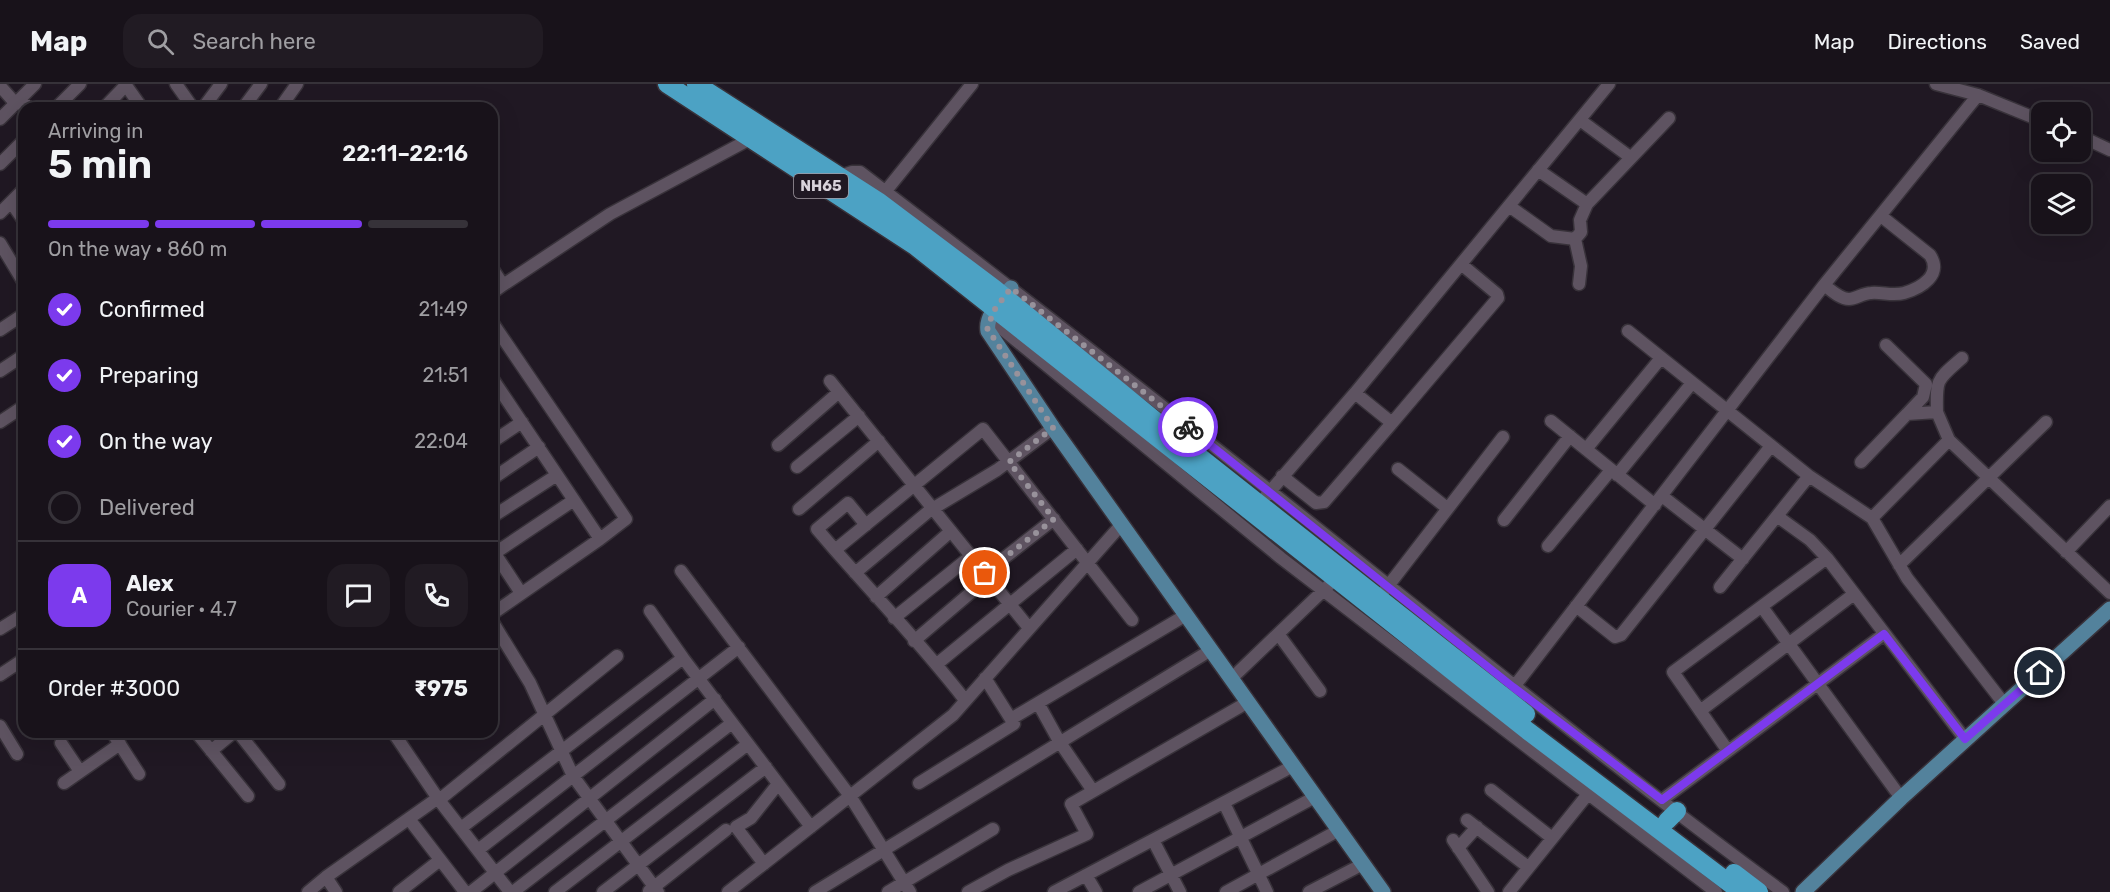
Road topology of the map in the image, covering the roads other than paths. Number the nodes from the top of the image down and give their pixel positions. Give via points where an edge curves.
1 (35, 84) edge
2 (80, 84) edge
3 (176, 84) edge
4 (220, 84) edge
5 (261, 84) edge
6 (297, 84) edge
7 (667, 84) edge
8 (696, 84) edge
9 (972, 84) edge
10 (1609, 84) edge
11 (1936, 84) edge
12 (126, 85) edge
13 (0, 86) edge
14 (1978, 95) junction
15 (21, 102) edge
16 (23, 102) edge
17 (63, 102) edge
18 (110, 102) edge
19 (138, 102) edge
20 (189, 102) edge
21 (207, 102) edge
22 (248, 102) edge
23 (284, 102) edge
24 (18, 106) edge
25 (2031, 117) edge
26 (1669, 118) dead end
27 (0, 119) edge
28 (1580, 120) junction
29 (750, 139) junction
30 (2091, 141) edge
31 (18, 146) edge
32 (2110, 150) edge
33 (1630, 157) junction
34 (0, 164) edge
35 (1538, 170) junction
36 (18, 195) edge
37 (882, 196) junction
38 (11, 202) junction
39 (1587, 204) junction
40 (1509, 206) junction
41 (18, 212) edge
42 (0, 213) edge
43 (1881, 216) junction
44 (1575, 239) junction
45 (0, 243) edge
46 (1461, 264) junction
47 (18, 273) edge
48 (498, 277) edge
49 (1578, 284) dead end
50 (503, 285) junction
51 (1824, 285) junction
52 (498, 289) edge
53 (1000, 303) junction
54 (18, 317) edge
55 (1, 326) edge
56 (498, 331) edge
57 (1628, 331) dead end
58 (1886, 345) dead end
59 (1661, 358) junction
60 (1962, 358) dead end
61 (18, 359) edge
62 (0, 371) edge
63 (830, 381) dead end
64 (1692, 383) junction
65 (498, 387) edge
66 (839, 392) junction
67 (1355, 393) junction
68 (18, 410) edge
69 (1727, 411) junction
70 (1937, 412) junction
71 (1906, 414) junction
72 (858, 416) junction
73 (1551, 421) dead end
74 (0, 422) edge
75 (522, 422) junction
76 (2046, 422) dead end
77 (1392, 423) junction
78 (1053, 428) junction
79 (1570, 436) junction
80 (1503, 437) dead end
81 (498, 438) edge
82 (1949, 440) junction
83 (879, 441) junction
84 (778, 445) dead end
85 (1770, 446) junction
86 (539, 447) junction
87 (1587, 448) junction
88 (1009, 462) junction
89 (1861, 462) dead end
90 (797, 467) dead end
91 (1398, 470) dead end
92 (1614, 473) junction
93 (498, 475) edge
94 (557, 475) junction
95 (1809, 476) junction
96 (1282, 477) junction
97 (1989, 479) junction
98 (914, 485) junction
99 (1264, 498) junction
100 (574, 500) junction
101 (1658, 500) junction
102 (2110, 506) edge
103 (1448, 508) junction
104 (799, 509) dead end
105 (934, 510) junction
106 (498, 513) edge
107 (1777, 516) junction
108 (1872, 518) junction
109 (1054, 519) junction
110 (1504, 520) dead end
111 (866, 525) junction
112 (1122, 525) junction
113 (1704, 529) junction
114 (951, 531) junction
115 (600, 538) junction
116 (1548, 546) dead end
117 (498, 548) edge
118 (1077, 549) junction
119 (835, 550) junction
120 (2066, 552) junction
121 (971, 556) junction
122 (498, 558) edge
123 (1827, 558) junction
124 (1743, 559) junction
125 (1088, 563) junction
126 (1899, 565) junction
127 (681, 571) dead end
128 (855, 573) junction
129 (987, 575) junction
130 (1329, 585) junction
131 (1720, 587) dead end
132 (1384, 592) junction
133 (521, 593) junction
134 (2110, 593) edge
135 (1854, 594) junction
136 (876, 597) junction
137 (1010, 604) junction
138 (1576, 606) junction
139 (1762, 607) junction
140 (2110, 609) edge
141 (498, 610) edge
142 (650, 611) dead end
143 (1186, 615) junction
144 (18, 618) edge
145 (894, 618) junction
146 (1132, 620) dead end
147 (1029, 628) junction
148 (0, 629) edge
149 (498, 631) edge
150 (1884, 634) junction
151 (1278, 635) junction
152 (914, 641) junction
153 (1789, 644) junction
154 (739, 647) junction
155 (1211, 650) junction
156 (617, 656) dead end
157 (683, 658) junction
158 (18, 663) edge
159 (937, 663) junction
160 (0, 675) edge
161 (699, 678) junction
162 (985, 678) junction
163 (1232, 679) junction
164 (1818, 684) junction
165 (1320, 691) dead end
166 (1509, 692) junction
167 (715, 699) junction
168 (965, 700) junction
169 (1248, 702) junction
170 (1038, 703) junction
171 (2005, 705) junction
172 (1700, 711) junction
173 (544, 715) junction
174 (1011, 719) junction
175 (732, 723) junction
176 (0, 726) edge
177 (116, 738) edge
178 (201, 738) edge
179 (228, 738) edge
180 (241, 738) edge
181 (397, 738) edge
182 (1965, 739) junction
183 (1059, 741) junction
184 (61, 743) dead end
185 (120, 744) junction
186 (748, 744) junction
187 (211, 751) junction
188 (1728, 751) junction
189 (561, 753) junction
190 (17, 754) dead end
191 (1293, 766) junction
192 (766, 767) junction
193 (80, 770) junction
194 (139, 774) dead end
195 (573, 776) junction
196 (64, 783) dead end
197 (778, 783) junction
198 (919, 783) dead end
199 (279, 784) dead end
200 (1491, 790) dead end
201 (1093, 791) junction
202 (1588, 794) junction
203 (248, 796) dead end
204 (850, 796) junction
205 (589, 797) junction
206 (1315, 797) junction
207 (1901, 798) junction
208 (438, 799) junction
209 (1224, 803) junction
210 (1669, 811) junction
211 (409, 819) junction
212 (606, 820) junction
213 (811, 827) junction
214 (461, 828) junction
215 (993, 829) dead end
216 (726, 830) dead end
217 (1339, 830) junction
218 (1240, 837) junction
219 (1552, 838) junction
220 (1153, 840) junction
221 (621, 842) junction
222 (478, 850) junction
223 (884, 850) junction
224 (440, 860) junction
225 (764, 864) junction
226 (1363, 864) junction
227 (638, 865) junction
228 (1528, 867) junction
229 (495, 872) junction
230 (1258, 874) junction
231 (1086, 875) junction
232 (1171, 875) junction
233 (326, 878) junction
234 (907, 887) edge
235 (653, 890) edge
236 (734, 890) edge
237 (308, 892) edge
238 (336, 892) edge
239 (399, 892) edge
240 (465, 892) edge
241 (471, 892) edge
242 (512, 892) edge
243 (555, 892) edge
244 (603, 892) edge
245 (815, 892) edge
246 (888, 892) edge
247 (968, 892) edge
248 (1054, 892) edge
249 (1096, 892) edge
250 (1139, 892) edge
251 (1180, 892) edge
252 (1226, 892) edge
253 (1267, 892) edge
254 (1309, 892) edge
255 (1383, 892) edge
256 (1488, 892) edge
257 (1509, 892) edge
258 (1716, 892) edge
259 (1741, 892) edge
260 (1759, 892) edge
261 (1783, 892) edge
262 (1803, 892) edge

1 - 16 street
2 - 17 street
3 - 20 street
4 - 21 street
5 - 22 street
6 - 23 street
7 - 29 highway, NH65
8 - 37 highway, NH65 via 840,176
9 - 37 street
10 - 28 street
11 - 14 street
12 - 18 street
12 - 19 street
13 - 15 street
14 - 25 street
14 - 43 street
24 - 27 street
26 - 33 street
28 - 33 street
28 - 35 street
29 - 50 street via 610,214
29 - 53 highway, NH65 via 915,246 973,292
30 - 32 street
31 - 34 street
33 - 39 street
35 - 39 street
35 - 40 street
36 - 38 street
37 - 53 highway, NH65
38 - 41 street
38 - 42 street
39 - 44 street via 1580,220 1581,232
40 - 44 street via 1551,236
40 - 46 street
43 - 51 street
43 - 51 street via 1930,255 1934,261 1933,275 1925,284 1903,293 1867,293 1850,299
44 - 49 street via 1581,266
45 - 47 street
46 - 67 street
46 - 77 street via 1497,298
48 - 50 street
50 - 52 street
51 - 69 street
53 - 78 main road via 988,332
53 - 99 highway, NH65
53 - 130 street
53 - 130 highway, NH65 via 1019,328
54 - 55 street
56 - 115 street via 626,519
57 - 59 street
58 - 71 street via 1926,384 1923,397
59 - 64 street
59 - 87 street
60 - 70 street via 1936,384
61 - 62 street
63 - 66 street
64 - 69 street
64 - 92 street
65 - 75 street
66 - 72 street
66 - 84 street
67 - 77 street
67 - 96 street
68 - 74 street
69 - 85 street
69 - 101 street
70 - 71 street
70 - 82 street
71 - 89 street
72 - 83 street
72 - 90 street
73 - 79 street
75 - 81 street
75 - 86 street
76 - 97 street
77 - 96 street via 1324,502 1316,503
78 - 88 street
78 - 112 main road
79 - 87 street
79 - 110 street
80 - 103 street
82 - 97 street
82 - 108 street
83 - 98 street
83 - 104 street
85 - 95 street
85 - 113 street
86 - 93 street
86 - 94 street
87 - 92 street
88 - 98 street via 983,429
88 - 105 street
88 - 109 street
91 - 103 street
92 - 101 street
92 - 116 street
94 - 100 street
94 - 106 street
95 - 107 street
95 - 108 street
96 - 99 street
97 - 120 street
97 - 126 street
98 - 105 street
98 - 111 street
99 - 132 highway, NH65
100 - 115 street
100 - 117 street
101 - 113 street
101 - 138 street
102 - 120 street
103 - 132 street
105 - 114 street
105 - 128 street
107 - 123 street
107 - 124 street
108 - 126 street
109 - 118 street
109 - 129 street
111 - 119 street
111 - 119 street via 848,503 817,529
112 - 125 street
112 - 143 main road
113 - 124 street
113 - 138 street via 1621,635 1615,637
114 - 121 street
114 - 136 street
115 - 133 street
118 - 125 street
118 - 137 street
119 - 128 street
120 - 134 street
121 - 129 street
121 - 145 street
122 - 133 street
123 - 135 street
123 - 139 street
124 - 131 street
125 - 146 street
125 - 147 street
126 - 171 street
127 - 154 street
128 - 136 street
129 - 137 street
129 - 152 street
130 - 151 street
130 - 202 street
130 - 259 highway, NH65
132 - 166 highway, NH65
133 - 141 street
135 - 150 street
135 - 153 street
136 - 145 street
137 - 147 street
137 - 159 street
138 - 166 street
139 - 153 street
139 - 172 street via 1673,672
140 - 171 main road
142 - 157 street
143 - 155 main road
143 - 170 street
144 - 148 street
145 - 152 street
147 - 162 street
149 - 173 street via 530,683
150 - 164 street
150 - 182 street
151 - 163 street
151 - 165 street
152 - 159 street
153 - 164 street
153 - 172 street
154 - 161 street
154 - 204 street
155 - 163 main road
155 - 183 street
156 - 173 street
157 - 161 street
157 - 189 street
158 - 160 street
159 - 168 street
161 - 167 street
161 - 195 street
162 - 168 street
162 - 174 street
163 - 169 main road
164 - 188 street
164 - 207 street
166 - 210 highway, NH65
167 - 175 street
167 - 205 street
168 - 204 street via 952,715
169 - 191 main road
169 - 201 street
170 - 174 street
170 - 183 street
171 - 182 main road
172 - 188 street
173 - 189 street
173 - 208 street
174 - 198 street via 1014,724
175 - 186 street
175 - 212 street
176 - 190 street
177 - 185 street
178 - 187 street
179 - 187 street
180 - 199 street
181 - 208 street
182 - 207 main road
183 - 201 street
183 - 223 street
184 - 193 street
185 - 193 street
185 - 194 street
186 - 192 street
186 - 221 street
187 - 203 street
188 - 210 street
189 - 195 street
189 - 214 street
191 - 206 main road
191 - 209 street
192 - 197 street
192 - 227 street
193 - 196 street
195 - 205 street
195 - 222 street
197 - 213 street
197 - 225 street via 751,818 736,827
200 - 219 street
201 - 247 street via 1071,804 1087,834
202 - 219 street
202 - 258 street
204 - 213 street
204 - 223 street
205 - 212 street
205 - 229 street
206 - 217 main road
206 - 218 street
207 - 262 main road
208 - 211 street
208 - 214 street
209 - 218 street
209 - 220 street
210 - 260 highway, NH65
210 - 261 street
211 - 224 street
211 - 233 street
212 - 221 street
212 - 242 street
213 - 225 street
214 - 222 street
215 - 234 street
216 - 235 street
217 - 226 main road
217 - 230 street
218 - 230 street
218 - 232 street
219 - 228 street
220 - 231 street
220 - 232 street
221 - 227 street
221 - 243 street
222 - 229 street
223 - 234 street
223 - 245 street
224 - 239 street
224 - 240 street
225 - 236 street
226 - 254 street
226 - 255 main road
227 - 235 street
227 - 244 street
228 - 256 street via 1472,823 1455,844
228 - 257 street
229 - 241 street
229 - 242 street
230 - 252 street
230 - 253 street
231 - 248 street
231 - 249 street
232 - 250 street
232 - 251 street
233 - 237 street
233 - 238 street
234 - 246 street

